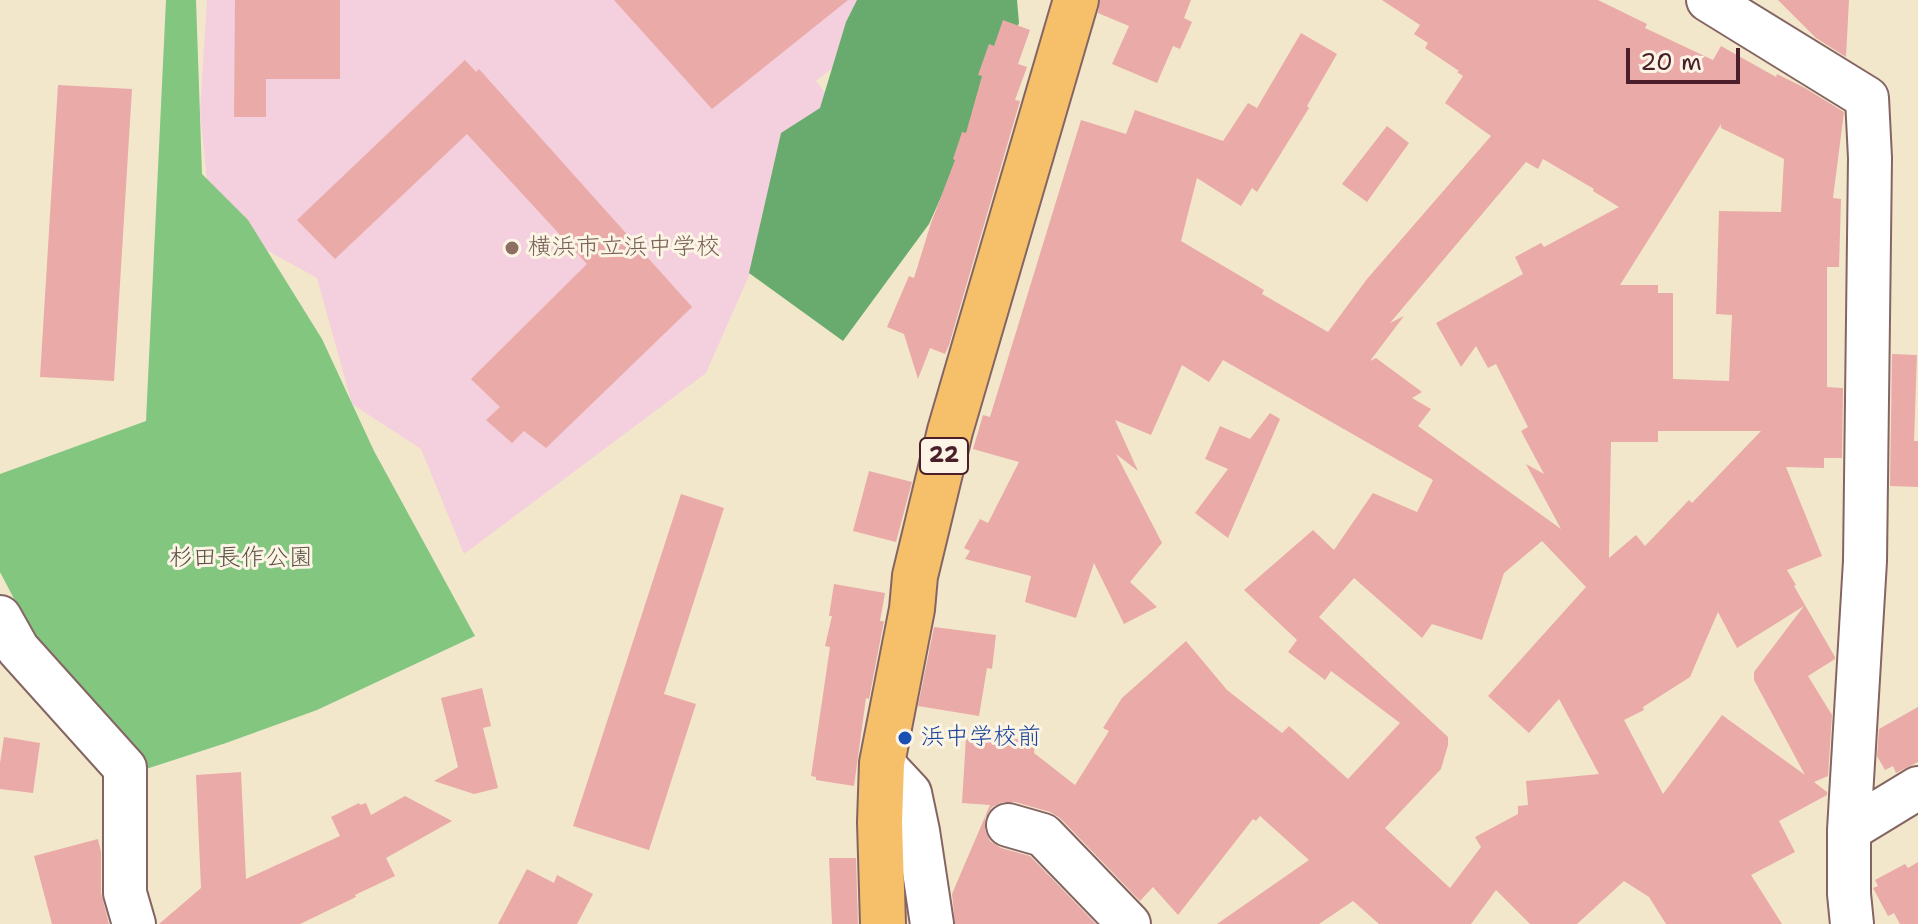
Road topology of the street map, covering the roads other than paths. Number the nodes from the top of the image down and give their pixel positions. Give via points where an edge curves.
1 (1076, 0) edge
2 (1708, 0) edge
3 (0, 617) edge
4 (882, 763) junction
5 (1918, 788) edge
6 (1008, 825) dead end
7 (1849, 830) junction
8 (134, 924) edge
9 (883, 924) edge
10 (932, 924) edge
11 (1129, 924) edge
12 (1852, 924) edge

1 - 4 main road, 22 via 950,431 915,576
2 - 7 street via 1867,98 1865,561
3 - 8 street via 18,649 125,768 125,893
4 - 9 main road, 22
4 - 10 street via 910,793
5 - 7 street
6 - 11 street via 1043,835
7 - 12 street

